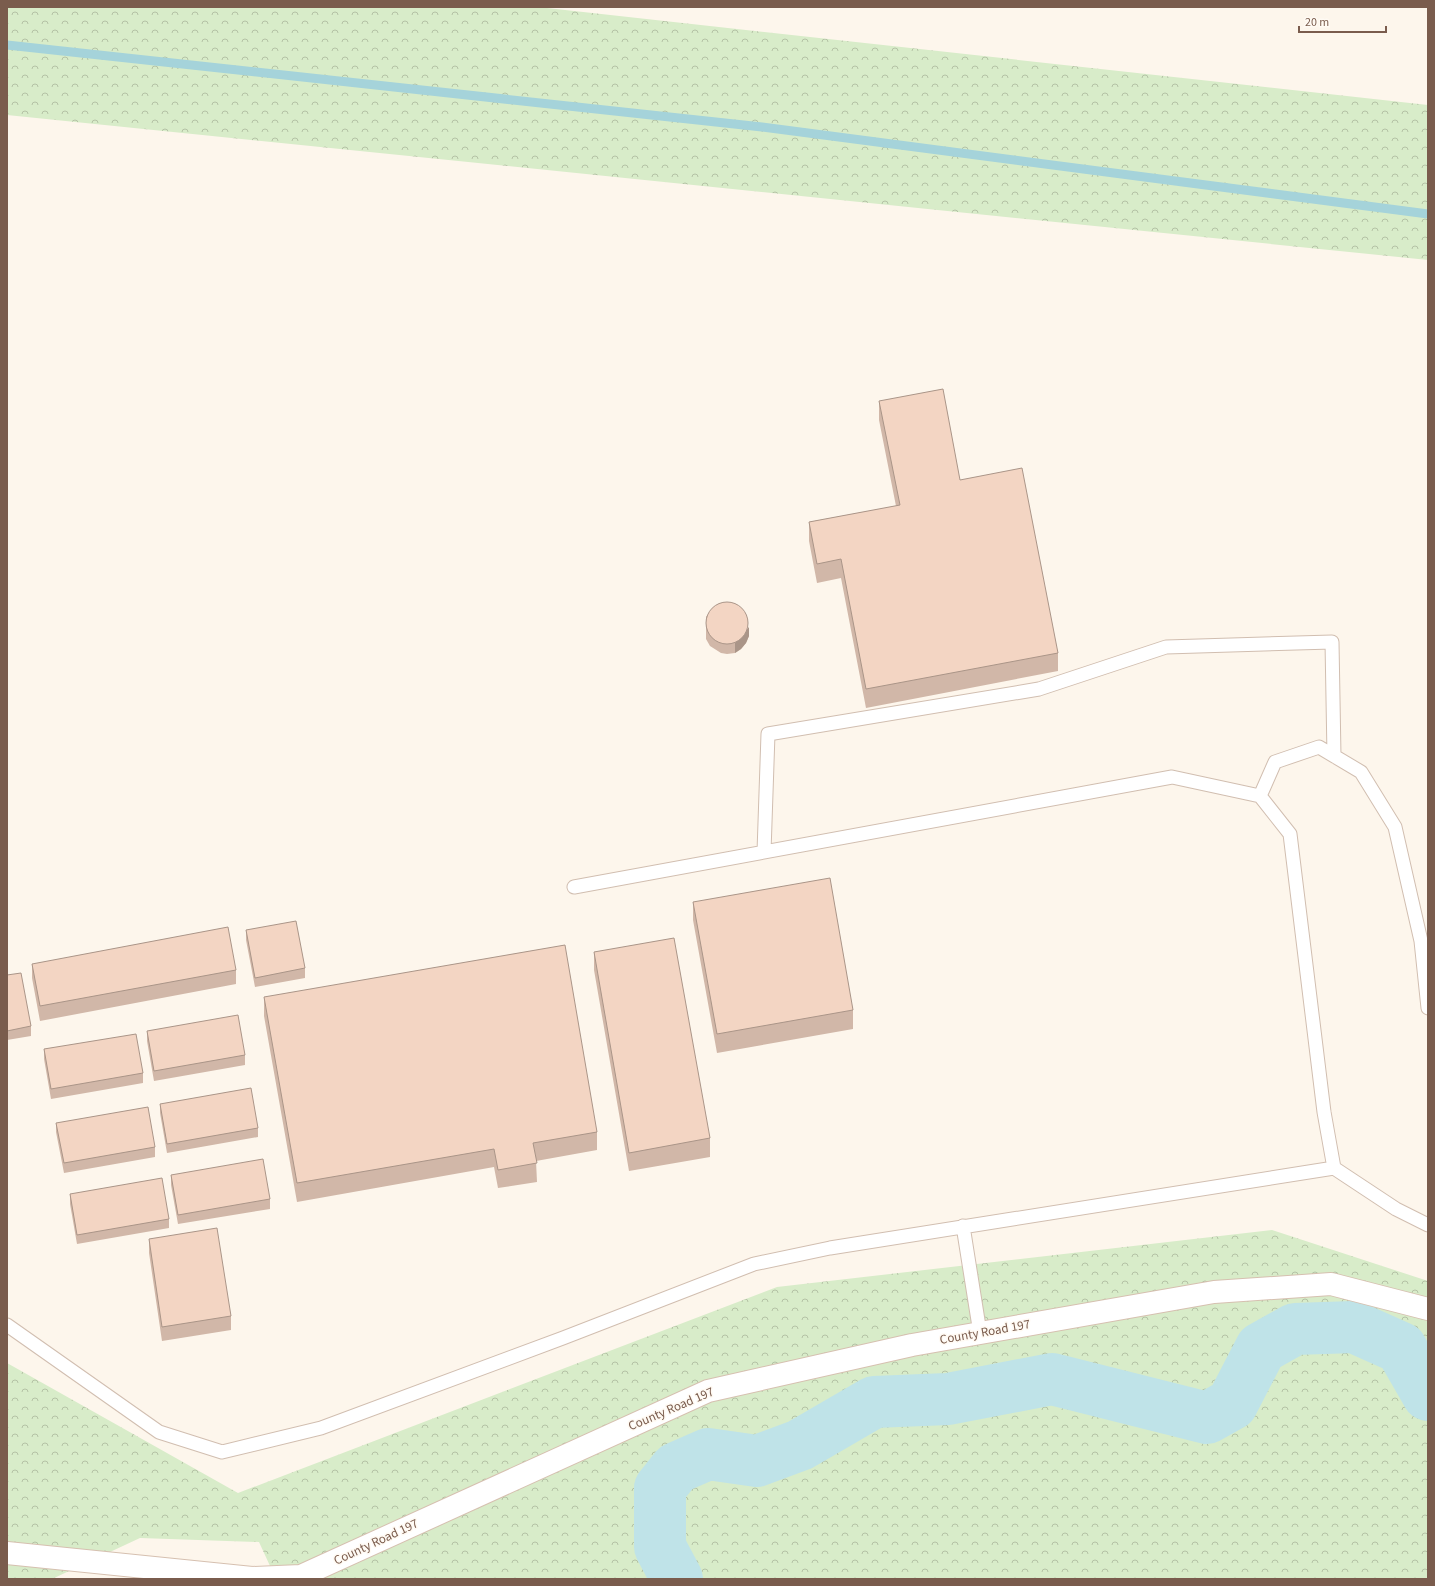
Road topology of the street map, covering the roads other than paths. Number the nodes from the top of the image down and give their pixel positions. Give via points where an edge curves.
1 (1334, 756) junction
2 (1260, 796) junction
3 (764, 852) junction
4 (574, 886) dead end
5 (1428, 1008) edge
6 (1334, 1168) junction
7 (1428, 1225) edge
8 (963, 1226) junction
9 (1428, 1309) edge
10 (7, 1325) edge
11 (980, 1333) junction
12 (7, 1553) edge

1 - 2 lane via 1318,747 1275,762
1 - 3 lane via 1332,642 1166,647 1040,689 768,734
1 - 5 lane via 1361,772 1395,828 1421,941
2 - 3 lane via 1172,777
2 - 6 lane via 1290,834 1323,1104
3 - 4 lane
6 - 7 lane via 1396,1209
6 - 8 lane
8 - 10 lane via 830,1248 754,1264 321,1428 222,1452 159,1432
8 - 11 lane
9 - 11 street, County Road 197 via 1331,1284 1214,1292
11 - 12 street, County Road 197 via 912,1345 708,1391 301,1576 252,1578

